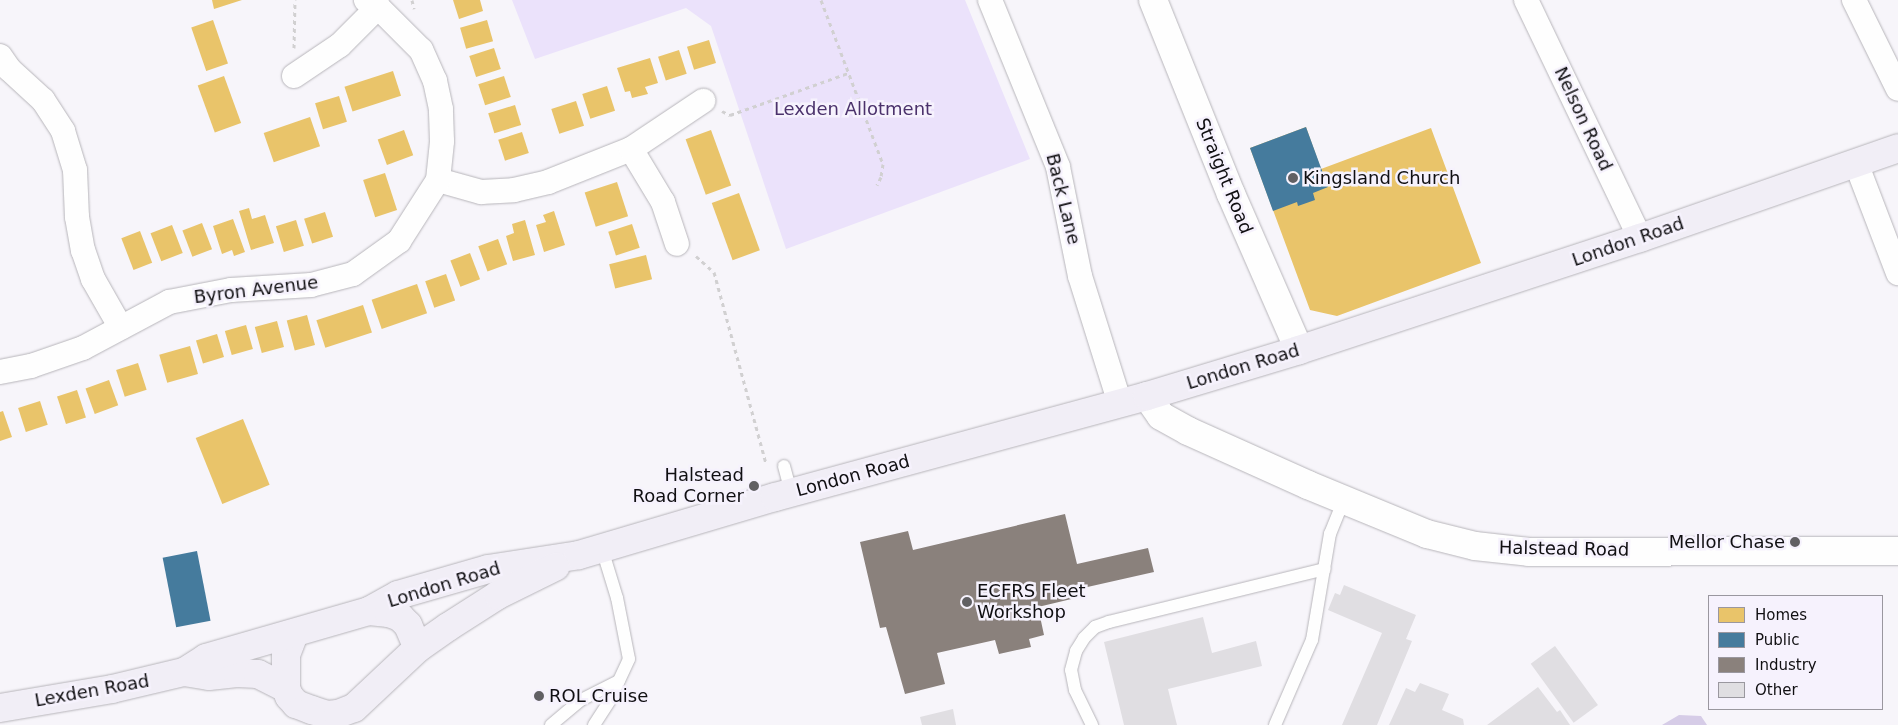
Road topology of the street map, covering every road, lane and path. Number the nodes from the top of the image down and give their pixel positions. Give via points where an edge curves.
1 (295, 0) edge
2 (821, 0) edge
3 (990, 0) edge
4 (1153, 0) edge
5 (1526, 0) edge
6 (1854, 0) edge
7 (372, 3) edge
8 (0, 56) edge
9 (848, 73) junction
10 (294, 76) joint
11 (1898, 89) edge
12 (703, 101) joint
13 (1898, 148) edge
14 (631, 149) junction
15 (1856, 163) junction
16 (438, 180) junction
17 (877, 185) dead end
18 (1640, 238) junction
19 (677, 244) joint
20 (1898, 273) edge
21 (121, 328) junction
22 (1299, 350) junction
23 (0, 372) edge
24 (1147, 396) junction
25 (1120, 404) junction
26 (784, 466) dead end
27 (783, 495) junction
28 (1344, 500) junction
29 (1898, 551) edge
30 (590, 552) junction
31 (1325, 569) junction
32 (369, 611) junction
33 (294, 634) junction
34 (418, 648) junction
35 (184, 672) junction
36 (618, 681) junction
37 (291, 706) edge
38 (0, 708) edge
39 (348, 717) edge
40 (551, 725) edge
41 (594, 725) edge
42 (1092, 725) edge
43 (1275, 725) edge

1 - 10 path
2 - 9 path
3 - 25 street, Back Lane via 1058,167 1080,276
4 - 22 street, Straight Road via 1231,194
5 - 18 street, Nelson Road
6 - 11 street
7 - 10 street, Byron Avenue via 340,46
7 - 16 street, Byron Avenue via 421,50 435,80 441,109 442,141
8 - 21 street via 9,69 43,100 63,131 75,170 77,217 83,250 93,279
9 - 12 path via 730,115
9 - 17 path via 883,164 882,178
12 - 14 street
13 - 15 main road, London Road
14 - 16 street via 548,182 514,190 481,192
14 - 19 street via 663,202
15 - 18 main road, London Road
15 - 20 street
16 - 21 street, Byron Avenue via 399,241 353,274 312,285 200,294 169,302
18 - 22 main road, London Road
19 - 27 path via 714,272
21 - 23 street, Byron Avenue via 83,348 31,366
22 - 24 main road, London Road
24 - 25 main road, London Road
24 - 28 street, Halstead Road via 1161,416 1188,431
25 - 27 main road, London Road
26 - 27 lane
27 - 30 main road, London Road
28 - 29 street, Halstead Road via 1427,534 1475,546 1529,552
28 - 31 lane via 1330,534
30 - 32 main road, London Road via 488,568 398,595
30 - 34 main road, London Road via 498,595
30 - 36 lane via 617,598 629,659
31 - 42 lane via 1095,627 1076,651 1071,670 1075,690
31 - 43 lane via 1312,640
32 - 33 main road, Lexden Road
32 - 34 main road via 400,617 408,625
33 - 35 main road, Lexden Road via 272,637 206,658
33 - 37 main road via 286,655
34 - 39 main road, London Road
35 - 37 main road, Lexden Road via 210,676 258,674
35 - 38 main road, Lexden Road
36 - 40 lane via 581,700
36 - 41 lane
37 - 39 main road, Lexden Road

